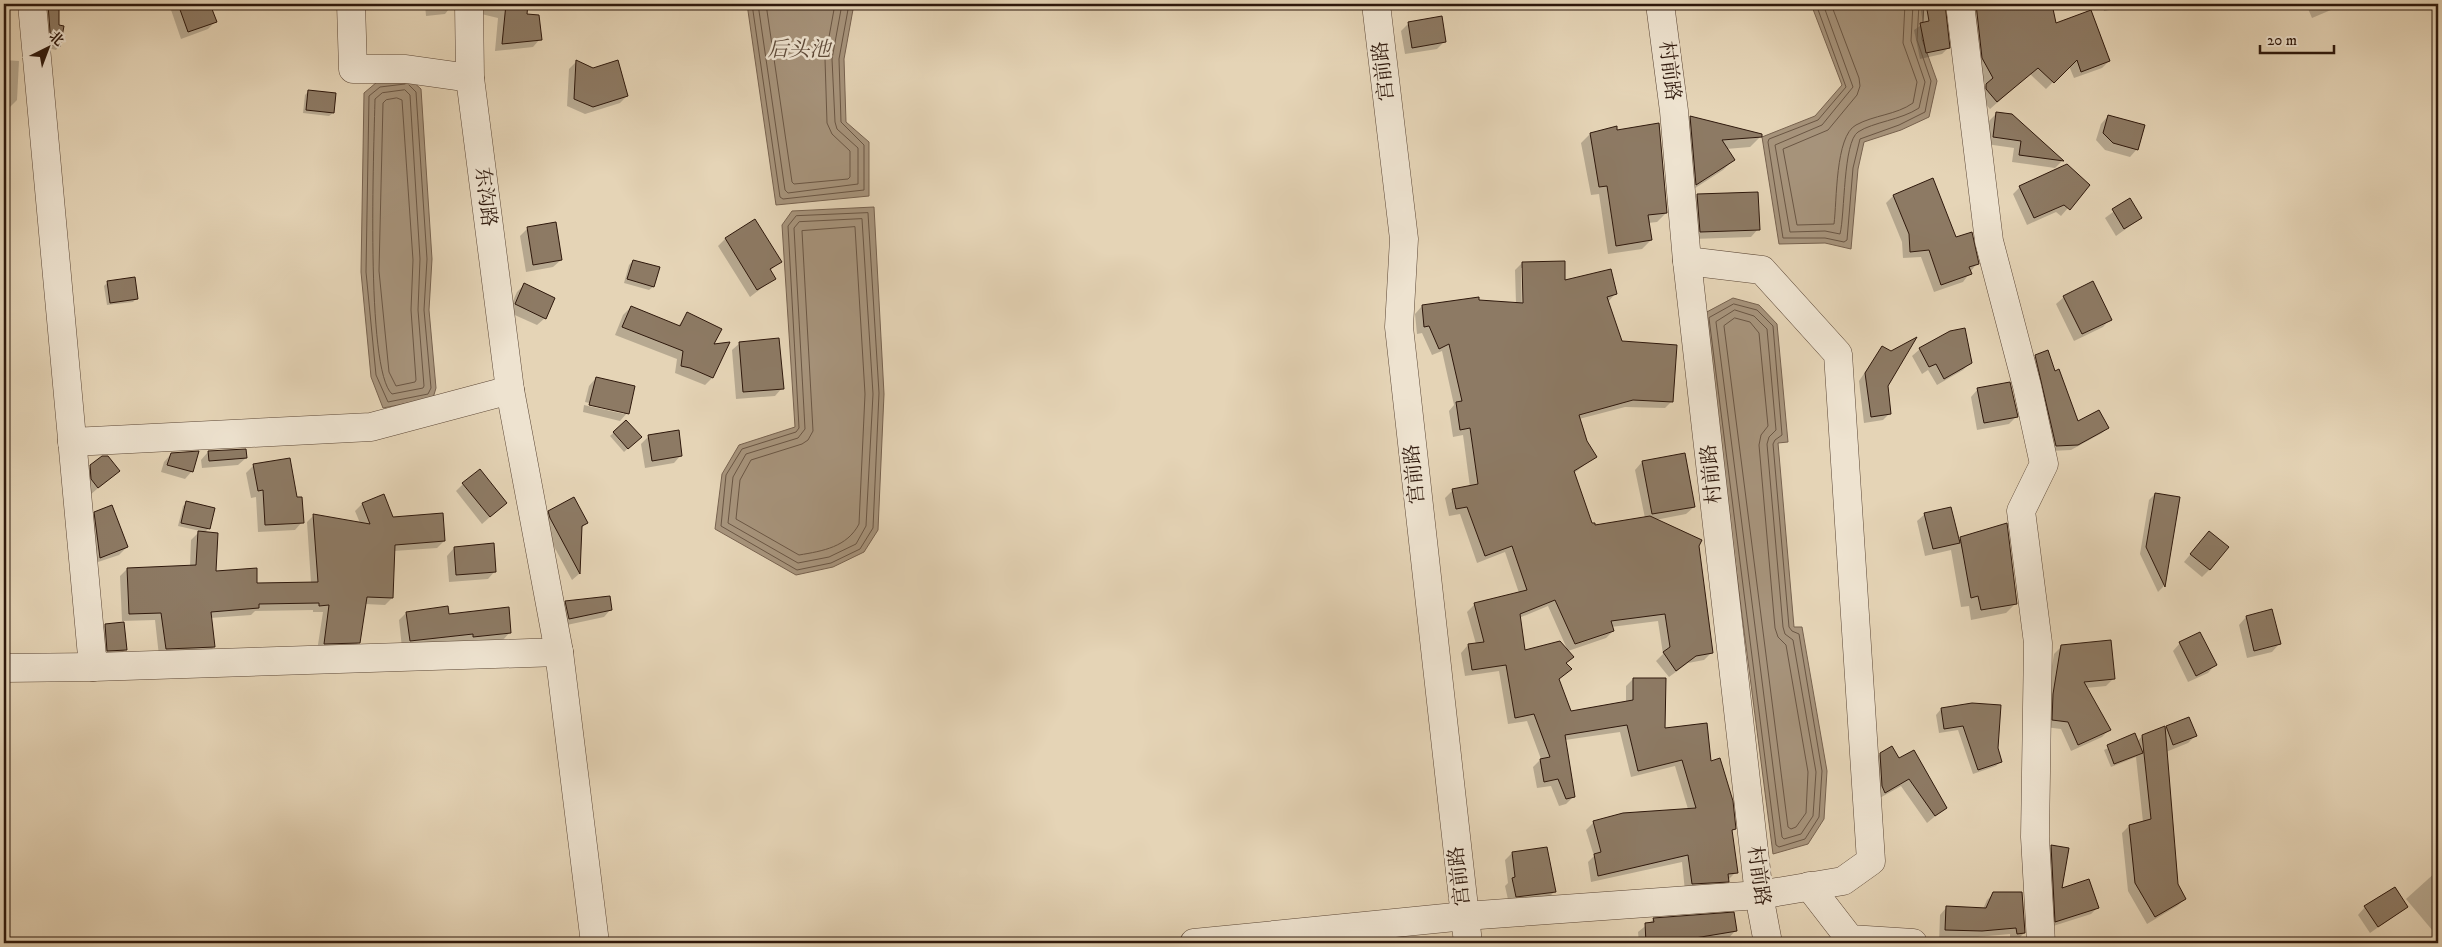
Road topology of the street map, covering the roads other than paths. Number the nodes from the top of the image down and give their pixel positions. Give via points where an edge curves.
1 (32, 4) edge
2 (351, 4) edge
3 (469, 4) edge
4 (1376, 4) edge
5 (1660, 4) edge
6 (1960, 4) edge
7 (470, 78) junction
8 (1687, 261) junction
9 (510, 390) junction
10 (72, 442) junction
11 (559, 652) junction
12 (93, 667) junction
13 (4, 668) edge
14 (1809, 886) junction
15 (1759, 895) junction
16 (1465, 916) junction
17 (595, 943) edge
18 (1194, 943) edge
19 (1468, 943) edge
20 (1768, 943) edge
21 (1913, 943) edge
22 (2041, 943) edge

1 - 10 street
2 - 7 street via 353,70 406,69
3 - 7 street, 东沟路
4 - 16 street, 宫前路 via 1404,239 1399,327
5 - 8 street, 村前路 via 1674,111
6 - 22 street via 1989,240 2044,464 2021,511 2038,643 2035,837
7 - 9 street, 东沟路
8 - 14 street via 1762,270 1838,354 1871,861 1843,881
8 - 15 street, 村前路
9 - 10 street via 371,427
9 - 11 street, 东沟路
10 - 12 street
11 - 12 street
11 - 17 street, 东沟路
12 - 13 street
14 - 15 street
14 - 21 street via 1850,940
15 - 16 street
15 - 20 street, 村前路
16 - 18 street
16 - 19 street, 宫前路

